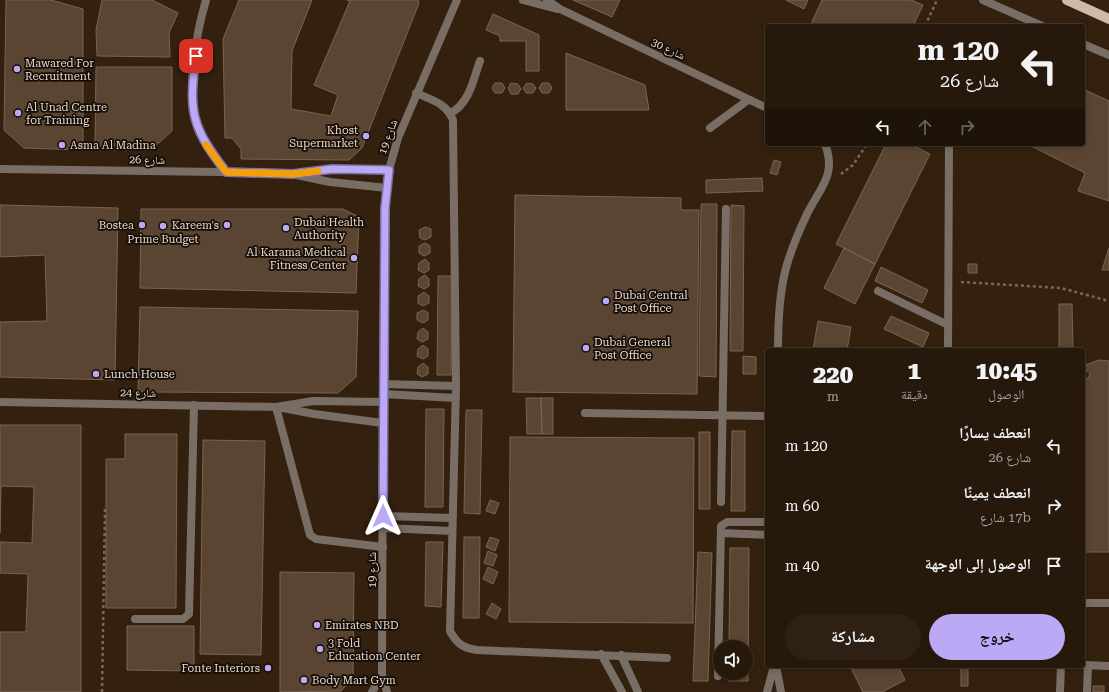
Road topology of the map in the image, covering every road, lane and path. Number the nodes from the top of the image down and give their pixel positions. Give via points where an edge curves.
1 (206, 0) edge
2 (457, 0) edge
3 (523, 0) edge
4 (547, 0) edge
5 (937, 0) edge
6 (983, 0) edge
7 (1066, 0) edge
8 (560, 9) junction
9 (1109, 19) edge
10 (926, 24) edge
11 (1037, 24) edge
12 (1085, 45) edge
13 (1109, 56) edge
14 (480, 60) dead end
15 (416, 93) junction
16 (748, 100) junction
17 (765, 107) edge
18 (450, 113) junction
19 (710, 128) dead end
20 (826, 146) edge
21 (866, 146) edge
22 (949, 146) edge
23 (0, 169) edge
24 (389, 170) junction
25 (226, 172) junction
26 (293, 174) junction
27 (826, 181) junction
28 (387, 188) junction
29 (726, 209) dead end
30 (949, 281) junction
31 (878, 291) dead end
32 (1109, 301) edge
33 (948, 325) junction
34 (778, 348) edge
35 (948, 348) edge
36 (383, 384) junction
37 (456, 386) junction
38 (383, 398) junction
39 (456, 398) junction
40 (0, 402) edge
41 (194, 405) junction
42 (276, 407) junction
43 (585, 413) dead end
44 (723, 415) junction
45 (765, 416) edge
46 (383, 423) junction
47 (721, 502) dead end
48 (105, 507) dead end
49 (383, 516) junction
50 (452, 518) junction
51 (765, 522) edge
52 (383, 528) junction
53 (452, 531) junction
54 (721, 533) junction
55 (765, 535) edge
56 (383, 547) junction
57 (1085, 603) edge
58 (1109, 603) edge
59 (135, 619) dead end
60 (719, 640) edge
61 (601, 654) junction
62 (621, 655) junction
63 (667, 658) dead end
64 (1085, 665) edge
65 (1109, 666) edge
66 (774, 668) edge
67 (775, 668) edge
68 (1061, 668) edge
69 (382, 675) junction
70 (102, 692) edge
71 (372, 692) edge
72 (387, 692) edge
73 (622, 692) edge
74 (638, 692) edge
75 (768, 692) edge
76 (781, 692) edge
77 (1060, 692) edge
78 (1087, 692) edge

1 - 25 street via 199,29 192,84 193,113 204,143
2 - 15 street, شارع 19
3 - 8 street, شارع 30
4 - 8 street, شارع 30
5 - 10 path
6 - 11 street
7 - 9 main road
8 - 16 street, شارع 30
12 - 13 street
14 - 18 street via 465,100
15 - 18 street via 441,104
15 - 24 street, شارع 19 via 398,138
16 - 17 street, شارع 30
16 - 19 street
18 - 37 street via 453,120 455,154
20 - 27 street via 829,156
21 - 27 path via 853,165
22 - 30 street
23 - 25 street, شارع 26
24 - 26 street, شارع 26 via 332,169
24 - 28 street, شارع 19
25 - 26 street, شارع 26
26 - 28 street, شارع 26 via 330,182
27 - 34 street via 807,214 786,268 780,300
28 - 36 street, شارع 19
29 - 44 street
30 - 32 path via 1061,288
30 - 33 street
31 - 33 street
33 - 35 street
36 - 37 street
36 - 38 street, شارع 19
37 - 39 street
38 - 39 street, شارع 24
38 - 42 street, شارع 24 via 313,401
38 - 46 street, شارع 19
39 - 50 street
40 - 41 street, شارع 24
41 - 42 street, شارع 24
41 - 59 street via 189,614 183,619
42 - 46 street, شارع 24 via 322,416
42 - 56 street via 310,535 316,539
43 - 44 street
44 - 45 street
44 - 47 street
46 - 49 street, شارع 19
48 - 70 path
49 - 50 street
49 - 52 street, شارع 19
50 - 53 street
51 - 54 street via 725,523 721,526
52 - 53 street
52 - 56 street, شارع 19
53 - 61 street via 449,619 450,631 456,642 465,649 477,650
54 - 55 street
54 - 60 street
56 - 69 street, شارع 19
57 - 58 street
61 - 62 street
61 - 73 street
62 - 63 street
62 - 74 street
64 - 65 street
64 - 78 street
66 - 75 street
67 - 76 street
68 - 77 street
69 - 71 street
69 - 72 street, شارع 19

